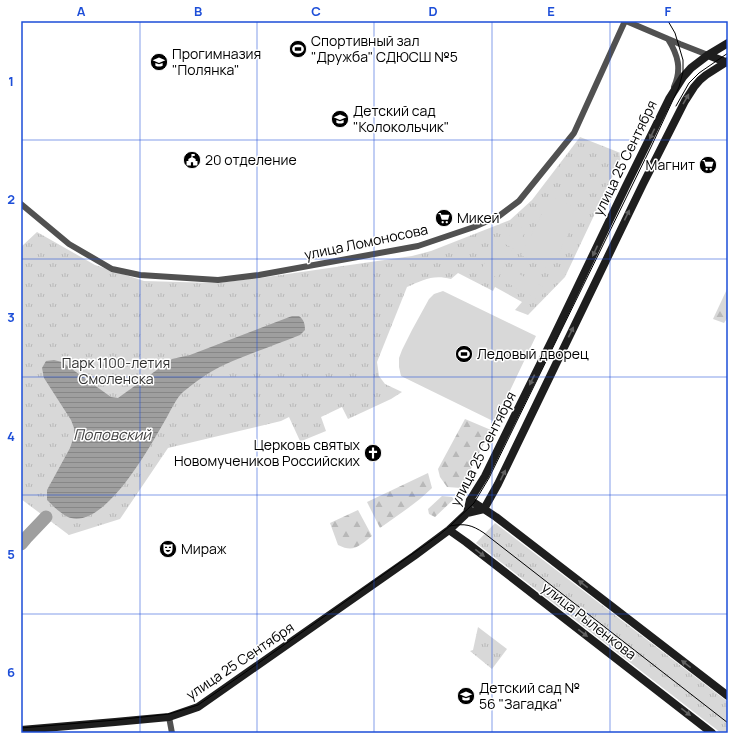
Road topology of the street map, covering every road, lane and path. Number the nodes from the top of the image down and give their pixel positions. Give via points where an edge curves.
1 (626, 21) edge
2 (668, 39) junction
3 (728, 43) edge
4 (708, 55) junction
5 (727, 62) edge
6 (669, 99) junction
7 (21, 204) edge
8 (470, 500) junction
9 (484, 509) junction
10 (467, 513) junction
11 (448, 530) junction
12 (728, 696) edge
13 (169, 717) junction
14 (21, 730) edge
15 (172, 733) edge
16 (712, 733) edge

1 - 2 street
1 - 7 street, улица Ломоносова via 574,133 519,201 499,216 418,246 218,280 140,275 112,269 69,244
2 - 4 street
2 - 6 street via 676,54 678,73
3 - 4 main road, улица 25 Сентября
4 - 5 main road
4 - 6 main road, улица 25 Сентября via 683,77
9 -> 5 main road via 685,101 700,80
6 -> 8 main road, улица 25 Сентября via 514,418
8 - 9 main road, улица Рыленкова
8 - 10 main road, улица 25 Сентября
9 - 10 main road
12 -> 9 main road, улица Рыленкова
10 - 11 main road, улица 25 Сентября
11 - 13 main road, улица 25 Сентября via 198,707
11 -> 16 main road, улица Рыленкова
13 - 14 main road, улица 25 Сентября
13 - 15 street

